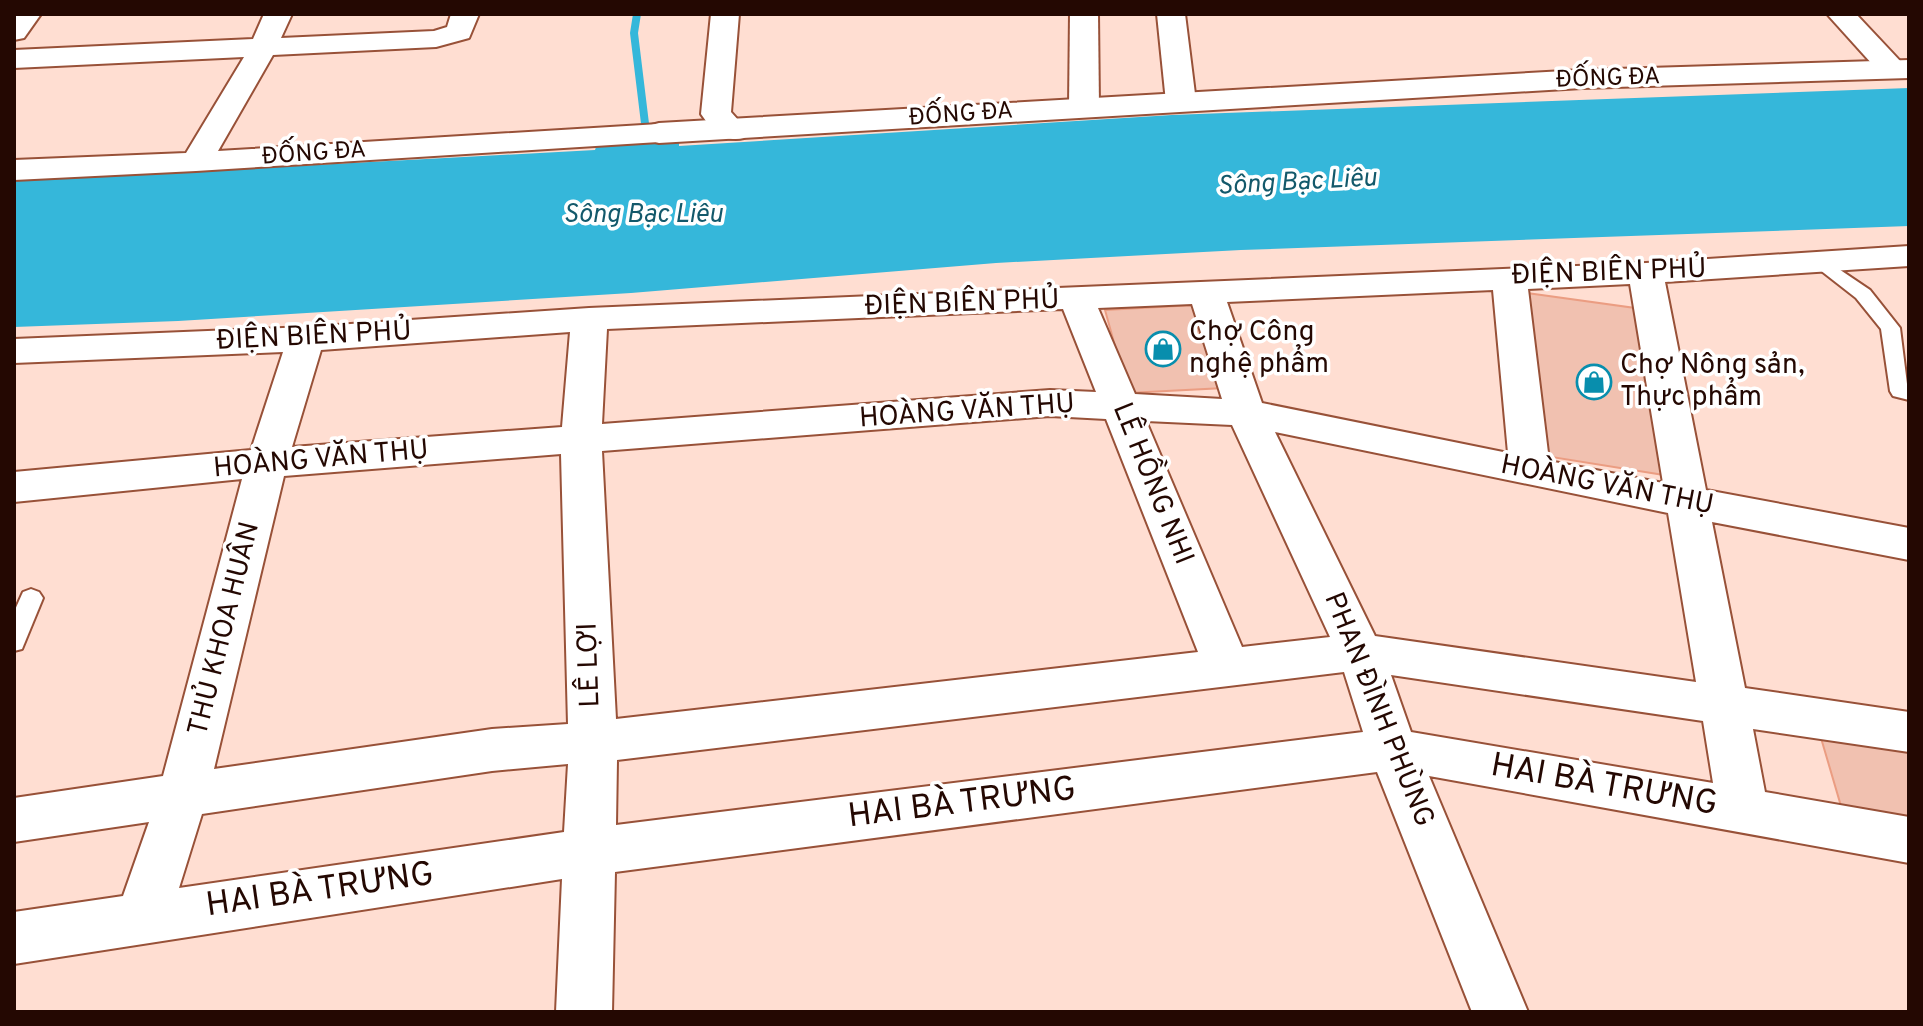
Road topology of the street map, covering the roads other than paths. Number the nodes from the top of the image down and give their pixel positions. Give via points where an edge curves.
1 (27, 14) edge
2 (278, 14) edge
3 (465, 14) edge
4 (725, 14) edge
5 (1084, 14) edge
6 (1171, 14) edge
7 (1841, 14) edge
8 (14, 32) edge
9 (262, 50) junction
10 (14, 59) edge
11 (1900, 69) edge
12 (1181, 102) junction
13 (1084, 107) junction
14 (733, 131) junction
15 (646, 134) joint
16 (196, 162) junction
17 (14, 170) edge
18 (1909, 256) edge
19 (1821, 262) junction
20 (1646, 273) junction
21 (1509, 277) junction
22 (1206, 293) junction
23 (1077, 300) junction
24 (589, 319) junction
25 (306, 339) junction
26 (14, 351) edge
27 (1909, 393) edge
28 (1121, 405) junction
29 (1246, 413) junction
30 (581, 439) junction
31 (267, 463) junction
32 (1530, 472) junction
33 (14, 487) edge
34 (1689, 502) junction
35 (1909, 544) edge
36 (31, 598) dead end
37 (14, 642) edge
38 (1360, 652) junction
39 (1227, 667) junction
40 (1722, 703) junction
41 (1909, 732) edge
42 (593, 742) junction
43 (1393, 749) junction
44 (183, 795) junction
45 (1743, 809) junction
46 (14, 820) edge
47 (1909, 840) edge
48 (587, 852) junction
49 (143, 918) junction
50 (14, 938) edge
51 (584, 1012) edge
52 (1500, 1012) edge

1 - 8 street
2 - 9 street
3 - 9 street via 459,32 436,39
4 - 14 street via 716,114
5 - 13 street
6 - 12 street
7 - 11 street
9 - 10 street
9 - 16 street
11 - 12 street, ĐỐNG ĐA via 1582,79
12 - 13 street, ĐỐNG ĐA
13 - 14 street, ĐỐNG ĐA
14 - 15 street, ĐỐNG ĐA
15 - 16 street, ĐỐNG ĐA
16 - 17 street, ĐỐNG ĐA
18 - 19 street, ĐIỆN BIÊN PHỦ
19 - 20 street, ĐIỆN BIÊN PHỦ
19 - 27 lane via 1863,294 1890,328 1900,391
20 - 21 street, ĐIỆN BIÊN PHỦ
20 - 34 street
21 - 22 street, ĐIỆN BIÊN PHỦ
21 - 32 street
22 - 23 street, ĐIỆN BIÊN PHỦ
22 - 29 street, PHAN ĐÌNH PHÙNG
23 - 24 street, ĐIỆN BIÊN PHỦ
23 - 28 street, LÊ HỒNG NHI
24 - 25 street, ĐIỆN BIÊN PHỦ
24 - 30 street, LÊ LỢI
25 - 26 street, ĐIỆN BIÊN PHỦ
25 - 31 street, THỦ KHOA HUÂN
28 - 29 street, HOÀNG VĂN THỤ
28 - 30 street, HOÀNG VĂN THỤ via 1050,403
28 - 39 street, LÊ HỒNG NHI
29 - 32 street, HOÀNG VĂN THỤ
29 - 38 street, PHAN ĐÌNH PHÙNG
30 - 31 street, HOÀNG VĂN THỤ
30 - 42 street, LÊ LỢI
31 - 33 street, HOÀNG VĂN THỤ
31 - 44 street, THỦ KHOA HUÂN
32 - 34 street, HOÀNG VĂN THỤ
34 - 35 street, HOÀNG VĂN THỤ
34 - 40 street
36 - 37 lane
38 - 39 street
38 - 40 street
38 - 43 street, PHAN ĐÌNH PHÙNG
39 - 42 street
40 - 41 street
40 - 45 street
42 - 44 street via 492,750
42 - 48 street, LÊ LỢI
43 - 45 street, HAI BÀ TRƯNG
43 - 48 street, HAI BÀ TRƯNG
43 - 52 street, PHAN ĐÌNH PHÙNG
44 - 46 street
44 - 49 street, THỦ KHOA HUÂN
45 - 47 street, HAI BÀ TRƯNG
48 - 49 street, HAI BÀ TRƯNG
48 - 51 street, LÊ LỢI
49 - 50 street, HAI BÀ TRƯNG

